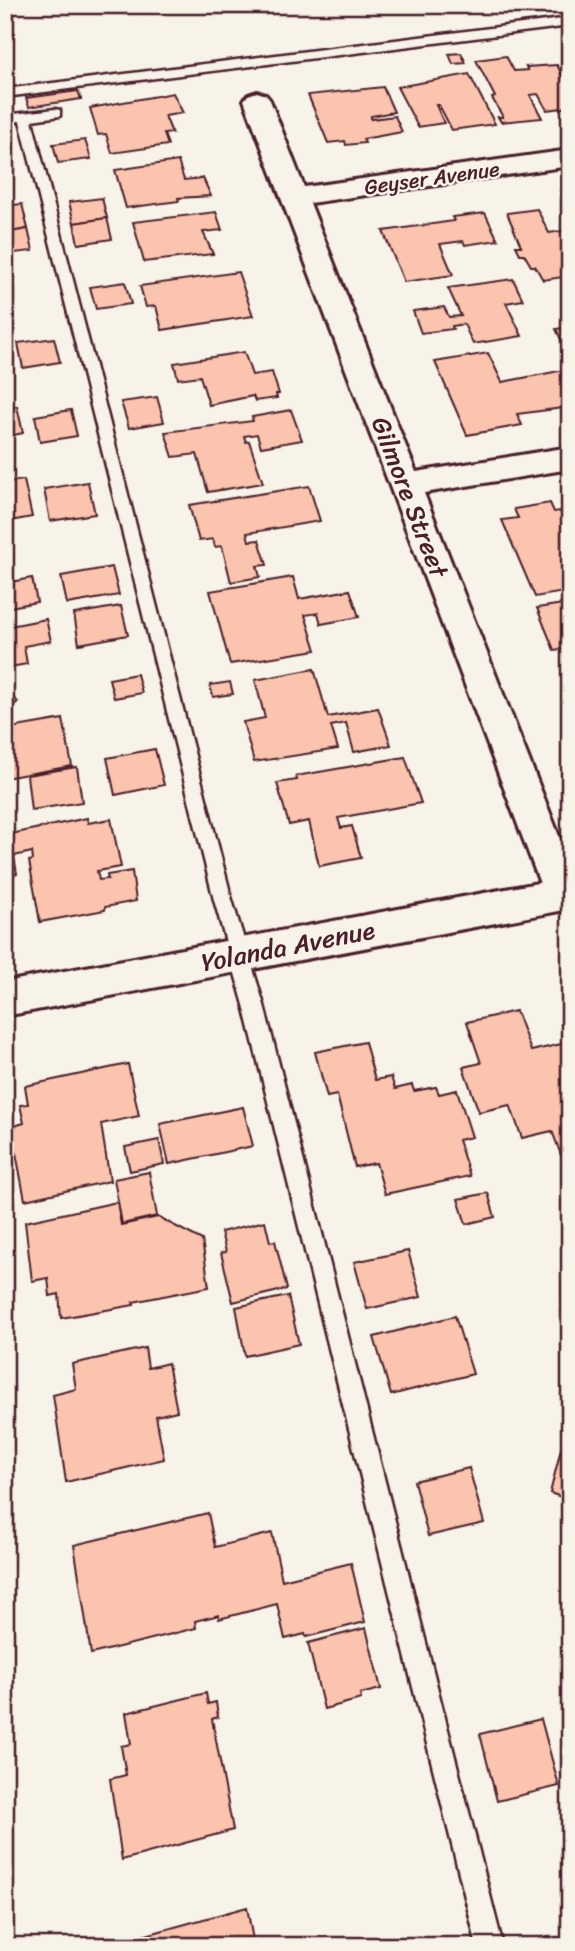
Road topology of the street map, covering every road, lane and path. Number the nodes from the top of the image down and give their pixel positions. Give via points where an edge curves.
1 (570, 22) edge
2 (5, 93) edge
3 (257, 100) dead end
4 (55, 113) dead end
5 (25, 117) junction
6 (5, 119) edge
7 (570, 158) edge
8 (294, 197) junction
9 (570, 458) edge
10 (406, 485) junction
11 (567, 893) edge
12 (239, 956) junction
13 (5, 999) edge
14 (490, 1946) edge

1 - 2 lane
3 - 8 street, Gilmore Street
4 - 5 lane
5 - 6 lane
5 - 12 lane
7 - 8 street, Geyser Avenue
8 - 10 street, Gilmore Street
9 - 10 street
10 - 11 street, Gilmore Street
11 - 12 street, Yolanda Avenue
12 - 13 street, Yolanda Avenue
12 - 14 lane

